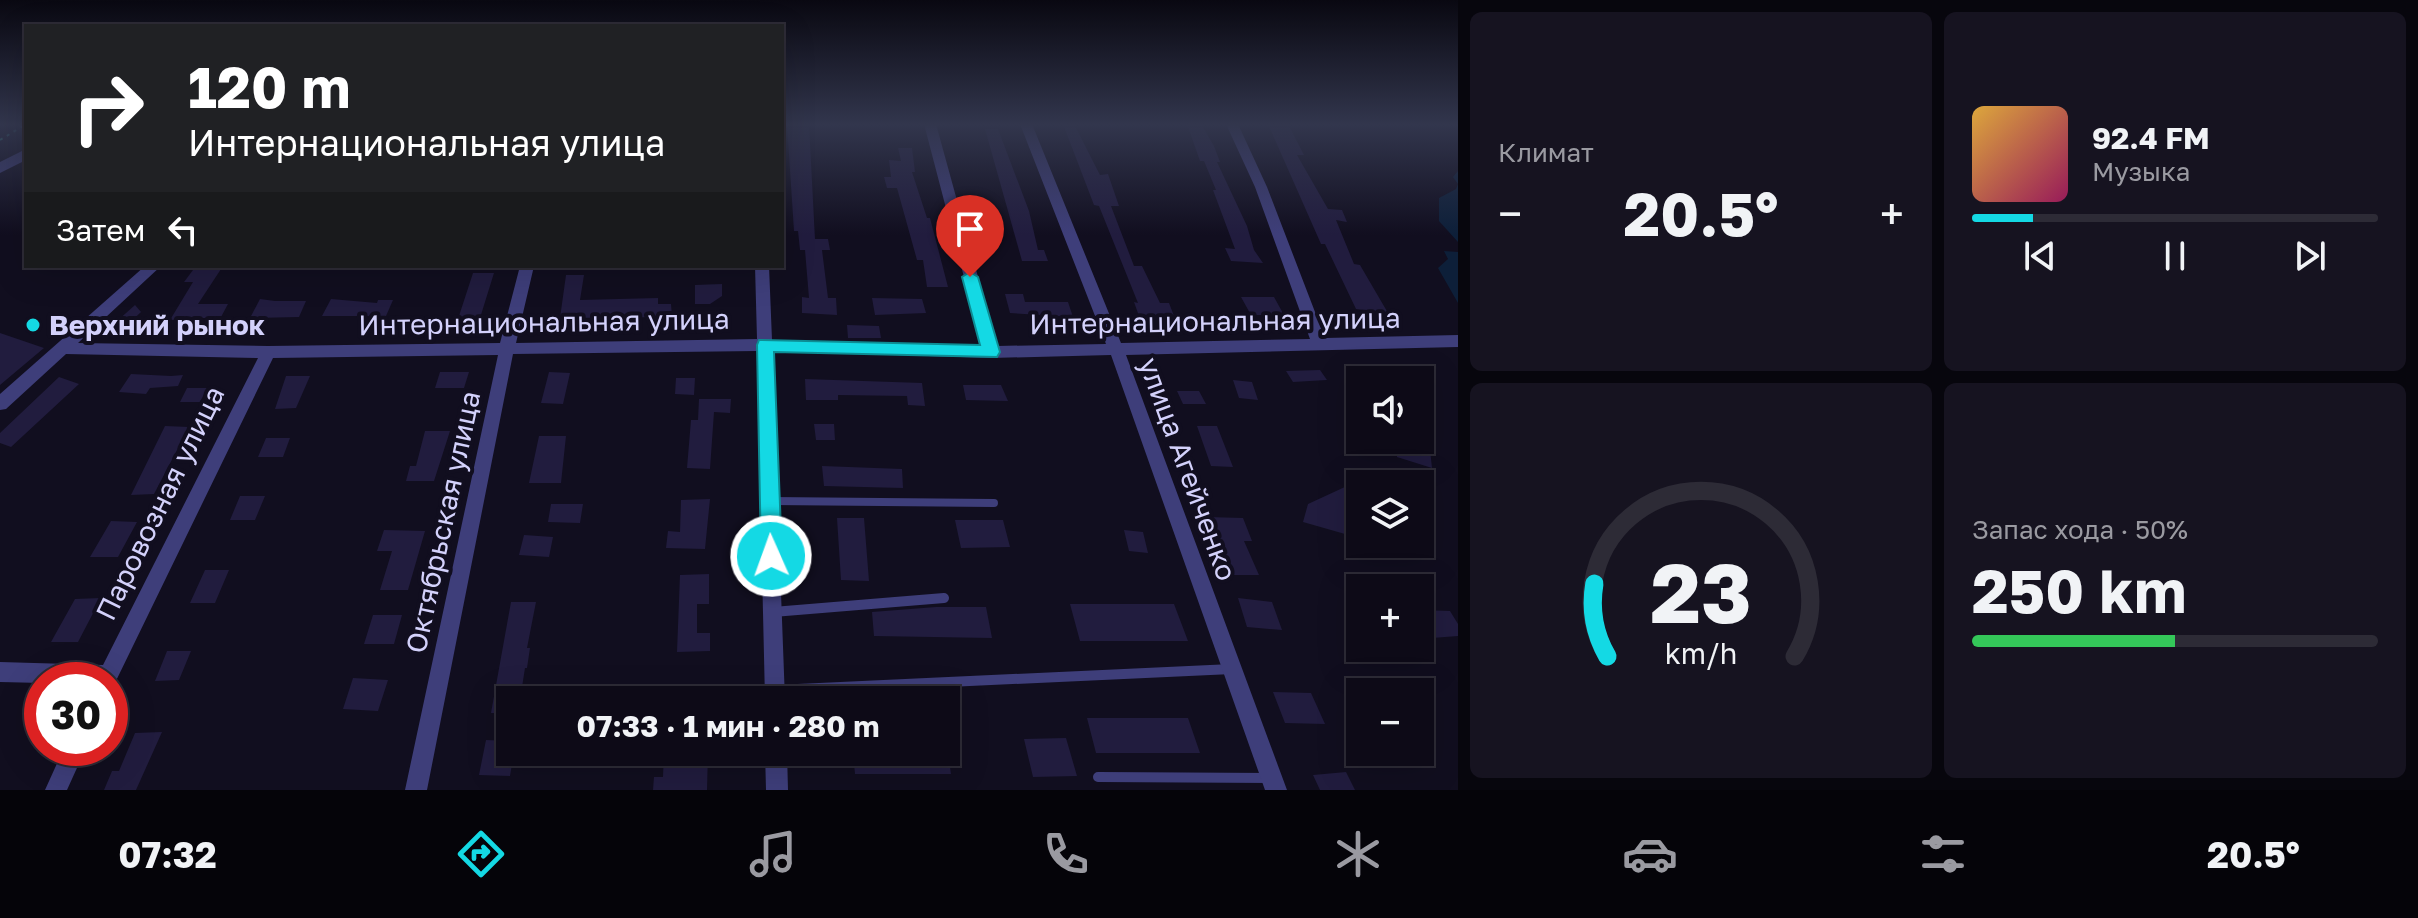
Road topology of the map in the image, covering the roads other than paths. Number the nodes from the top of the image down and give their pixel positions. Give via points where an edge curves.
1 (940, 161) edge
2 (1041, 161) edge
3 (1249, 161) edge
4 (152, 268) edge
5 (527, 268) edge
6 (762, 268) edge
7 (1458, 341) edge
8 (1319, 344) junction
9 (765, 345) junction
10 (507, 347) junction
11 (62, 348) junction
12 (1117, 351) junction
13 (268, 352) junction
14 (991, 352) junction
15 (0, 404) edge
16 (770, 501) junction
17 (994, 503) dead end
18 (944, 598) dead end
19 (773, 612) junction
20 (115, 662) edge
21 (1232, 669) junction
22 (0, 672) edge
23 (24, 673) edge
24 (775, 686) edge
25 (933, 686) edge
26 (67, 766) edge
27 (776, 766) edge
28 (1098, 777) dead end
29 (1274, 784) edge
30 (56, 790) edge
31 (416, 790) edge
32 (777, 790) edge

1 - 14 street
2 - 12 street, улица Агейченко
3 - 8 street
4 - 11 street
5 - 10 street, Октябрьская улица
6 - 9 street
7 - 8 street, Интернациональная улица
8 - 12 street, Интернациональная улица
9 - 10 street, Интернациональная улица
9 - 14 street, Интернациональная улица
9 - 16 street
10 - 13 street, Интернациональная улица
10 - 31 street, Октябрьская улица
11 - 13 street, Интернациональная улица
11 - 15 street
12 - 14 street, Интернациональная улица
12 - 21 street, улица Агейченко
13 - 20 street, Паровозная улица
16 - 17 lane
16 - 19 street
18 - 19 lane
19 - 24 street
21 - 25 lane
21 - 29 street, улица Агейченко
22 - 23 street
26 - 30 street
27 - 32 street
28 - 29 lane

